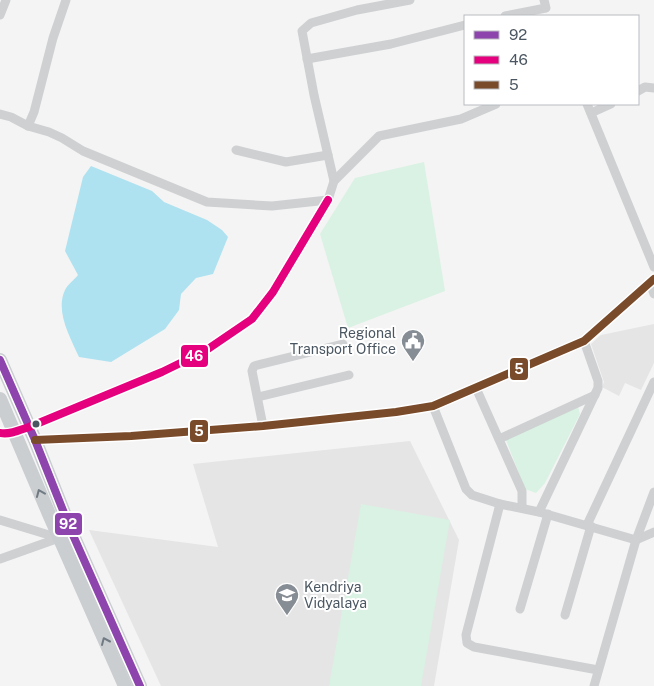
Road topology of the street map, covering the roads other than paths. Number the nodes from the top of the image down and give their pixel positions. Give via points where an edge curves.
1 (6, 0) edge
2 (66, 0) edge
3 (410, 0) edge
4 (547, 8) edge
5 (0, 15) edge
6 (510, 15) edge
7 (464, 25) edge
8 (307, 60) junction
9 (654, 88) edge
10 (639, 90) edge
11 (494, 105) edge
12 (587, 105) edge
13 (609, 105) edge
14 (591, 113) junction
15 (0, 114) edge
16 (28, 126) junction
17 (236, 150) dead end
18 (328, 155) junction
19 (334, 181) junction
20 (328, 200) junction
21 (654, 266) edge
22 (652, 281) edge
23 (654, 294) edge
24 (584, 341) junction
25 (343, 344) dead end
26 (0, 360) edge
27 (349, 375) dead end
28 (654, 382) edge
29 (476, 388) junction
30 (595, 395) junction
31 (258, 397) junction
32 (0, 399) edge
33 (433, 406) junction
34 (264, 426) junction
35 (7, 433) edge
36 (32, 433) junction
37 (499, 439) junction
38 (654, 492) edge
39 (500, 504) junction
40 (522, 508) junction
41 (544, 513) junction
42 (0, 520) edge
43 (589, 526) junction
44 (654, 532) edge
45 (66, 535) junction
46 (636, 540) junction
47 (0, 559) edge
48 (520, 609) dead end
49 (564, 616) dead end
50 (598, 670) junction
51 (125, 686) edge
52 (140, 686) edge
53 (594, 686) edge

1 - 5 street
2 - 16 street
3 - 8 street via 311,23 302,31
4 - 6 street
7 - 8 street via 392,44
8 - 18 street
9 - 10 street
11 - 19 street via 461,120 379,136
12 - 14 street
13 - 14 street
14 - 21 street
15 - 16 street
16 - 20 street via 49,132 83,151 207,202 272,206
17 - 18 street via 286,162
18 - 19 street
19 - 20 street
20 - 36 street via 252,319 205,350
22 - 23 street
22 - 24 street
24 - 29 street
24 - 30 street via 598,381
25 - 31 street via 256,365 252,371
26 - 36 main road
27 - 31 street
28 - 43 street
29 - 33 street
29 - 37 street
30 - 37 street
30 - 41 street
31 - 34 street
32 - 35 main road
33 - 34 street
33 - 39 street via 466,489
34 - 36 street via 130,436
35 - 36 main road
45 -> 35 main road
36 - 45 main road
37 - 40 street via 522,491
38 - 46 street
39 - 40 street
39 - 50 street via 466,635 467,643 474,647
40 - 41 street
41 - 43 street
41 - 48 street
42 - 45 street
43 - 46 street
43 - 49 street
44 - 46 street
45 - 47 street
51 -> 45 main road
45 - 52 main road
46 - 50 street
50 - 53 street

